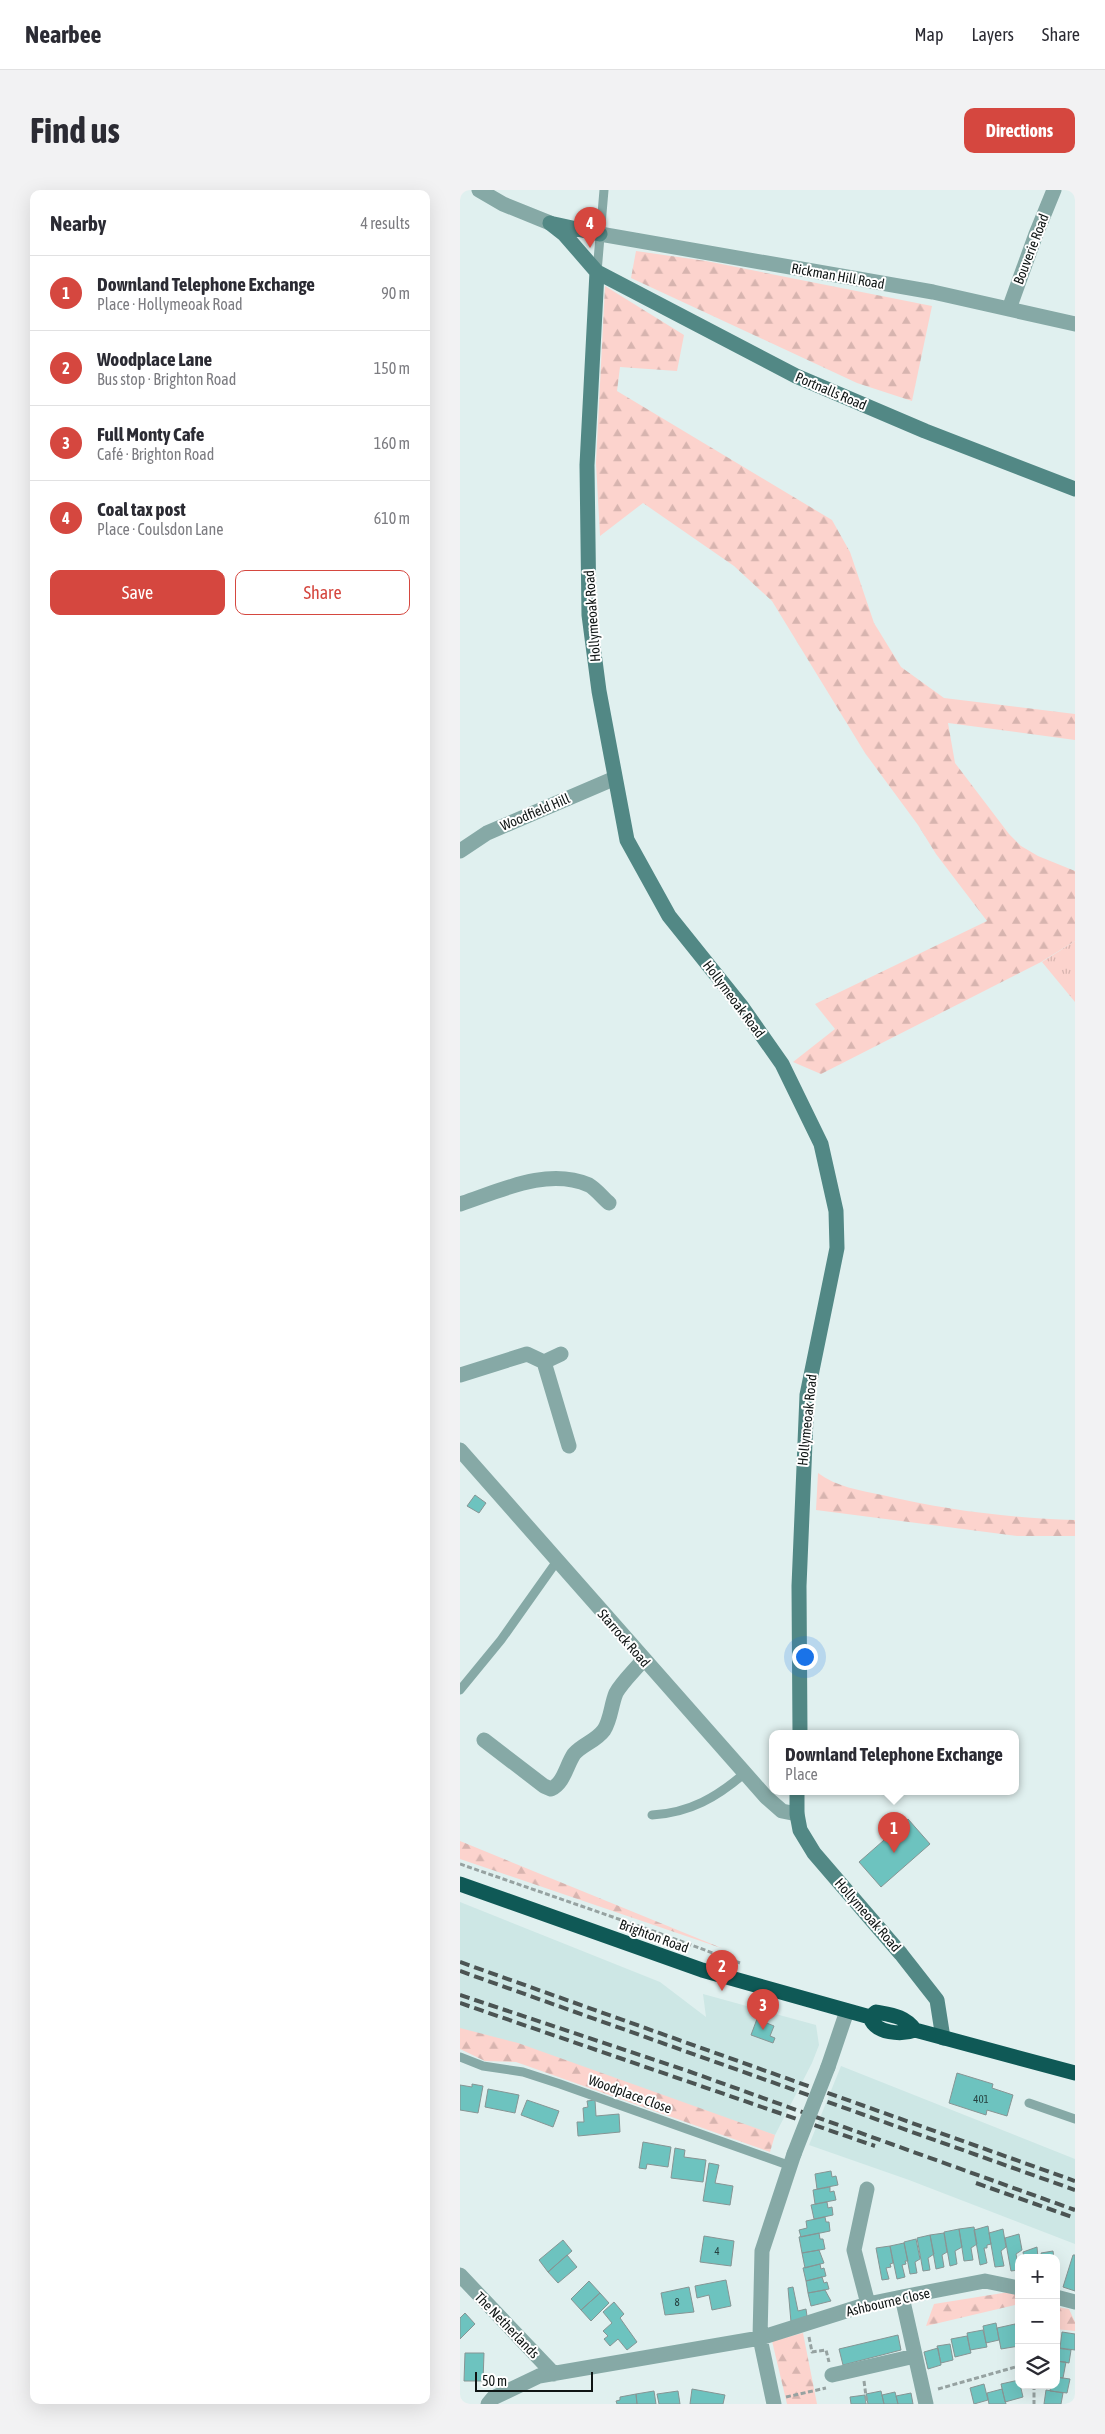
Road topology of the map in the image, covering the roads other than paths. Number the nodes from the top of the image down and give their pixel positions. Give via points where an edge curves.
1 (479, 190) edge
2 (604, 190) edge
3 (1054, 190) edge
4 (550, 224) junction
5 (600, 234) junction
6 (597, 272) junction
7 (1009, 309) junction
8 (1075, 324) edge
9 (1075, 489) edge
10 (614, 779) junction
11 (460, 851) edge
12 (609, 1203) dead end
13 (460, 1204) edge
14 (560, 1354) dead end
15 (544, 1362) junction
16 (460, 1374) edge
17 (568, 1446) dead end
18 (460, 1452) edge
19 (557, 1561) junction
20 (644, 1660) junction
21 (460, 1690) edge
22 (800, 1730) edge
23 (484, 1740) dead end
24 (745, 1773) junction
25 (797, 1795) edge
26 (796, 1814) junction
27 (652, 1816) dead end
28 (460, 1884) edge
29 (847, 2011) junction
30 (943, 2038) junction
31 (460, 2057) edge
32 (1075, 2073) edge
33 (1029, 2104) dead end
34 (1075, 2119) edge
35 (791, 2159) junction
36 (866, 2189) dead end
37 (460, 2275) edge
38 (1015, 2287) edge
39 (902, 2297) junction
40 (1060, 2298) edge
41 (1075, 2302) edge
42 (868, 2304) junction
43 (760, 2338) junction
44 (915, 2356) junction
45 (554, 2374) junction
46 (832, 2375) road end
47 (925, 2399) edge
48 (774, 2402) edge
49 (488, 2404) edge

1 - 4 street
2 - 5 lane
3 - 7 street, Bouverie Road
4 - 5 street
4 - 6 street via 564,234
5 - 6 lane
5 - 7 street, Rickman Hill Road via 933,292
6 - 9 street, Portnalls Road via 796,376 925,431
6 - 10 street, Hollymeoak Road via 587,465 590,615
7 - 8 street, Rickman Hill Road
10 - 11 street, Woodfield Hill via 487,833
10 - 22 street, Hollymeoak Road via 627,840 669,916 742,1007 782,1064 821,1144 836,1212 837,1248 807,1395 799,1586
12 - 13 street via 590,1186 563,1179 530,1181
14 - 15 street
15 - 16 street via 527,1354
15 - 17 street
18 - 19 street, Starrock Road
19 - 20 street, Starrock Road
19 - 21 lane via 501,1640
20 - 23 street via 617,1691 602,1732 582,1746 557,1786 551,1789 544,1786
20 - 24 street, Starrock Road
24 - 26 street, Starrock Road via 782,1811
24 - 27 lane via 707,1802 676,1813
25 - 26 street, Hollymeoak Road
26 - 30 street, Hollymeoak Road via 800,1830 814,1853 937,2000
28 - 29 highway, Brighton Road via 702,1970
29 - 30 highway, Brighton Road via 870,2017 876,2012 892,2015 908,2020 915,2030
29 - 35 street, bridge
30 - 32 highway, Brighton Road
31 - 35 lane, Woodplace Close via 483,2066 523,2072
33 - 34 lane
35 - 43 street via 762,2251
36 - 42 street via 854,2250
37 - 45 street, The Netherlands
38 - 39 street, Ashbourne Close via 985,2281
39 - 42 street, Ashbourne Close
39 - 44 street
40 - 41 street
42 - 43 street, Ashbourne Close
43 - 45 street, Ashbourne Close
43 - 48 street
44 - 46 street
44 - 47 street
45 - 49 street, Ashbourne Close via 539,2376 493,2398

